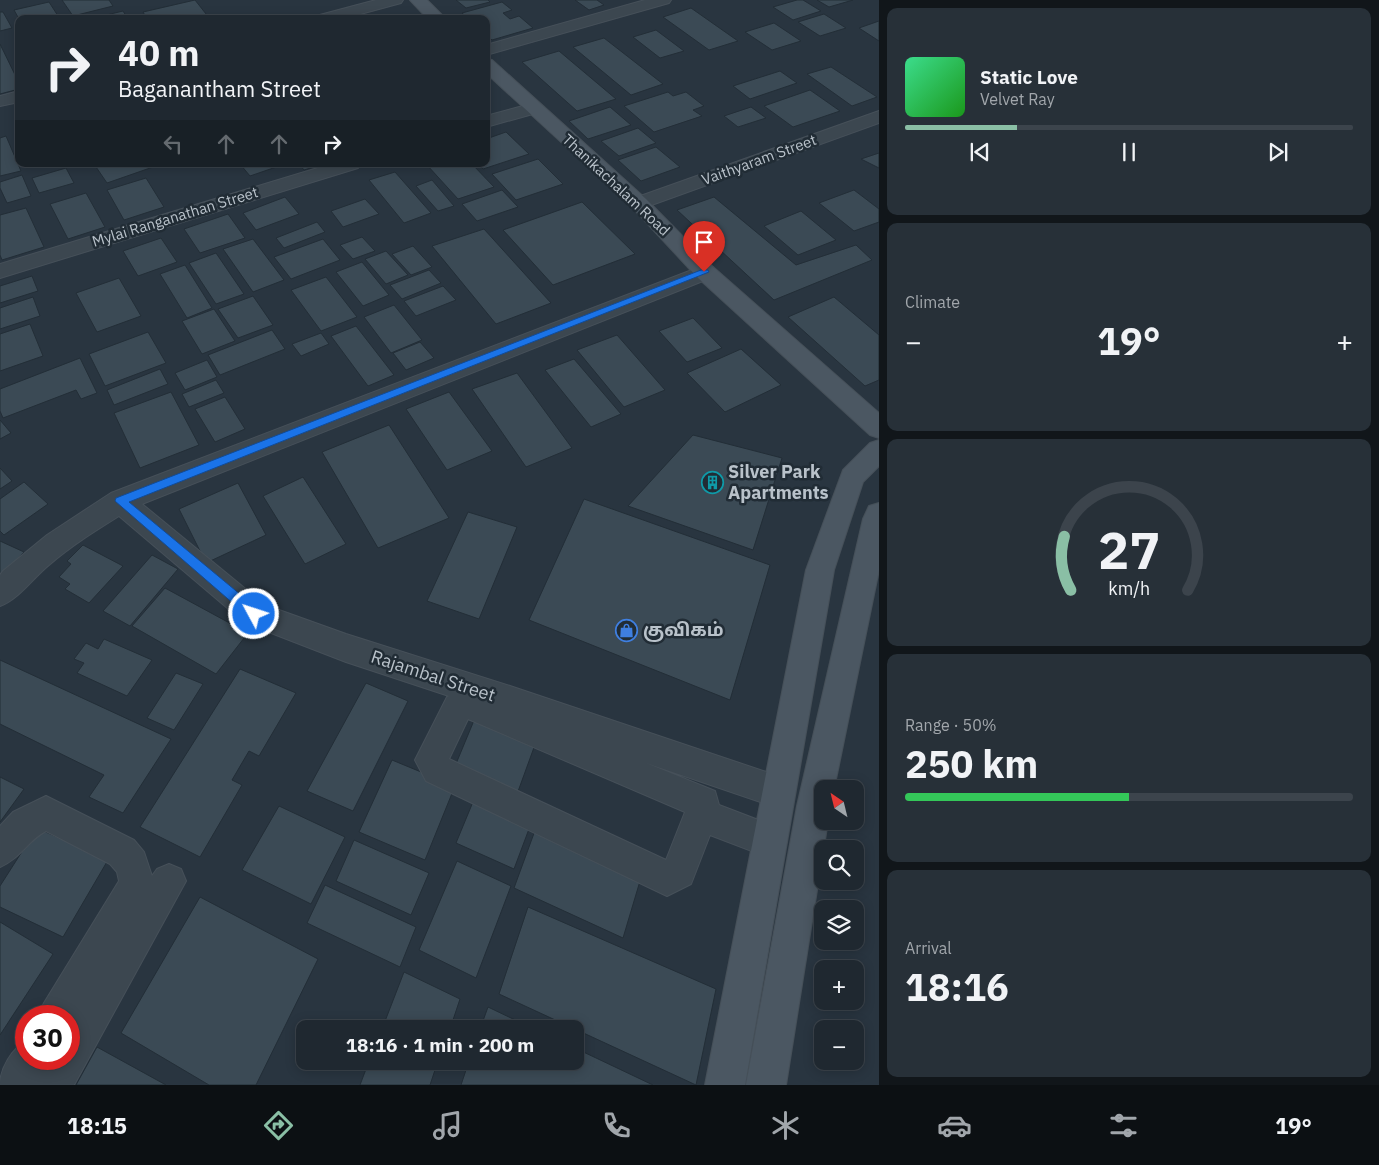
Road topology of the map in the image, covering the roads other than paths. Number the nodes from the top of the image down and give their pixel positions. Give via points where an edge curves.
1 (395, 0) edge
2 (418, 0) edge
3 (663, 0) edge
4 (337, 15) edge
5 (434, 15) edge
6 (490, 49) edge
7 (490, 68) edge
8 (15, 97) edge
9 (0, 101) edge
10 (534, 108) junction
11 (879, 117) edge
12 (490, 121) edge
13 (341, 167) edge
14 (639, 204) junction
15 (0, 270) edge
16 (704, 272) junction
17 (879, 428) edge
18 (879, 450) edge
19 (120, 501) junction
20 (879, 514) edge
21 (0, 594) edge
22 (470, 696) junction
23 (778, 792) junction
24 (702, 815) junction
25 (770, 841) junction
26 (0, 850) edge
27 (169, 880) dead end
28 (64, 1005) edge
29 (80, 1036) edge
30 (25, 1070) edge
31 (61, 1070) edge
32 (16, 1085) edge
33 (52, 1085) edge
34 (725, 1085) edge
35 (766, 1085) edge

1 - 4 street
2 - 5 main road
3 - 6 street
7 - 10 main road, Thanikachalam Road
8 - 9 street
10 - 12 street
10 - 14 main road, Thanikachalam Road
11 - 14 street, Vaithyaram Street
13 - 15 street, Mylai Ranganathan Street
14 - 16 main road, Thanikachalam Road
16 - 17 main road, Thanikachalam Road
16 - 19 street
18 - 23 main road via 852,477 820,570
19 - 21 street via 69,533 19,572
19 - 22 street, Rajambal Street via 254,614
20 - 35 main road via 814,806
22 - 23 street, Rajambal Street
22 - 24 street via 703,803
22 - 24 street via 458,707 431,760 437,770 668,879 679,872
23 - 25 main road
24 - 25 street
25 - 34 main road
26 - 28 street via 25,824 46,813 122,852 132,864 137,884
27 - 29 street
30 - 32 street
31 - 33 street

